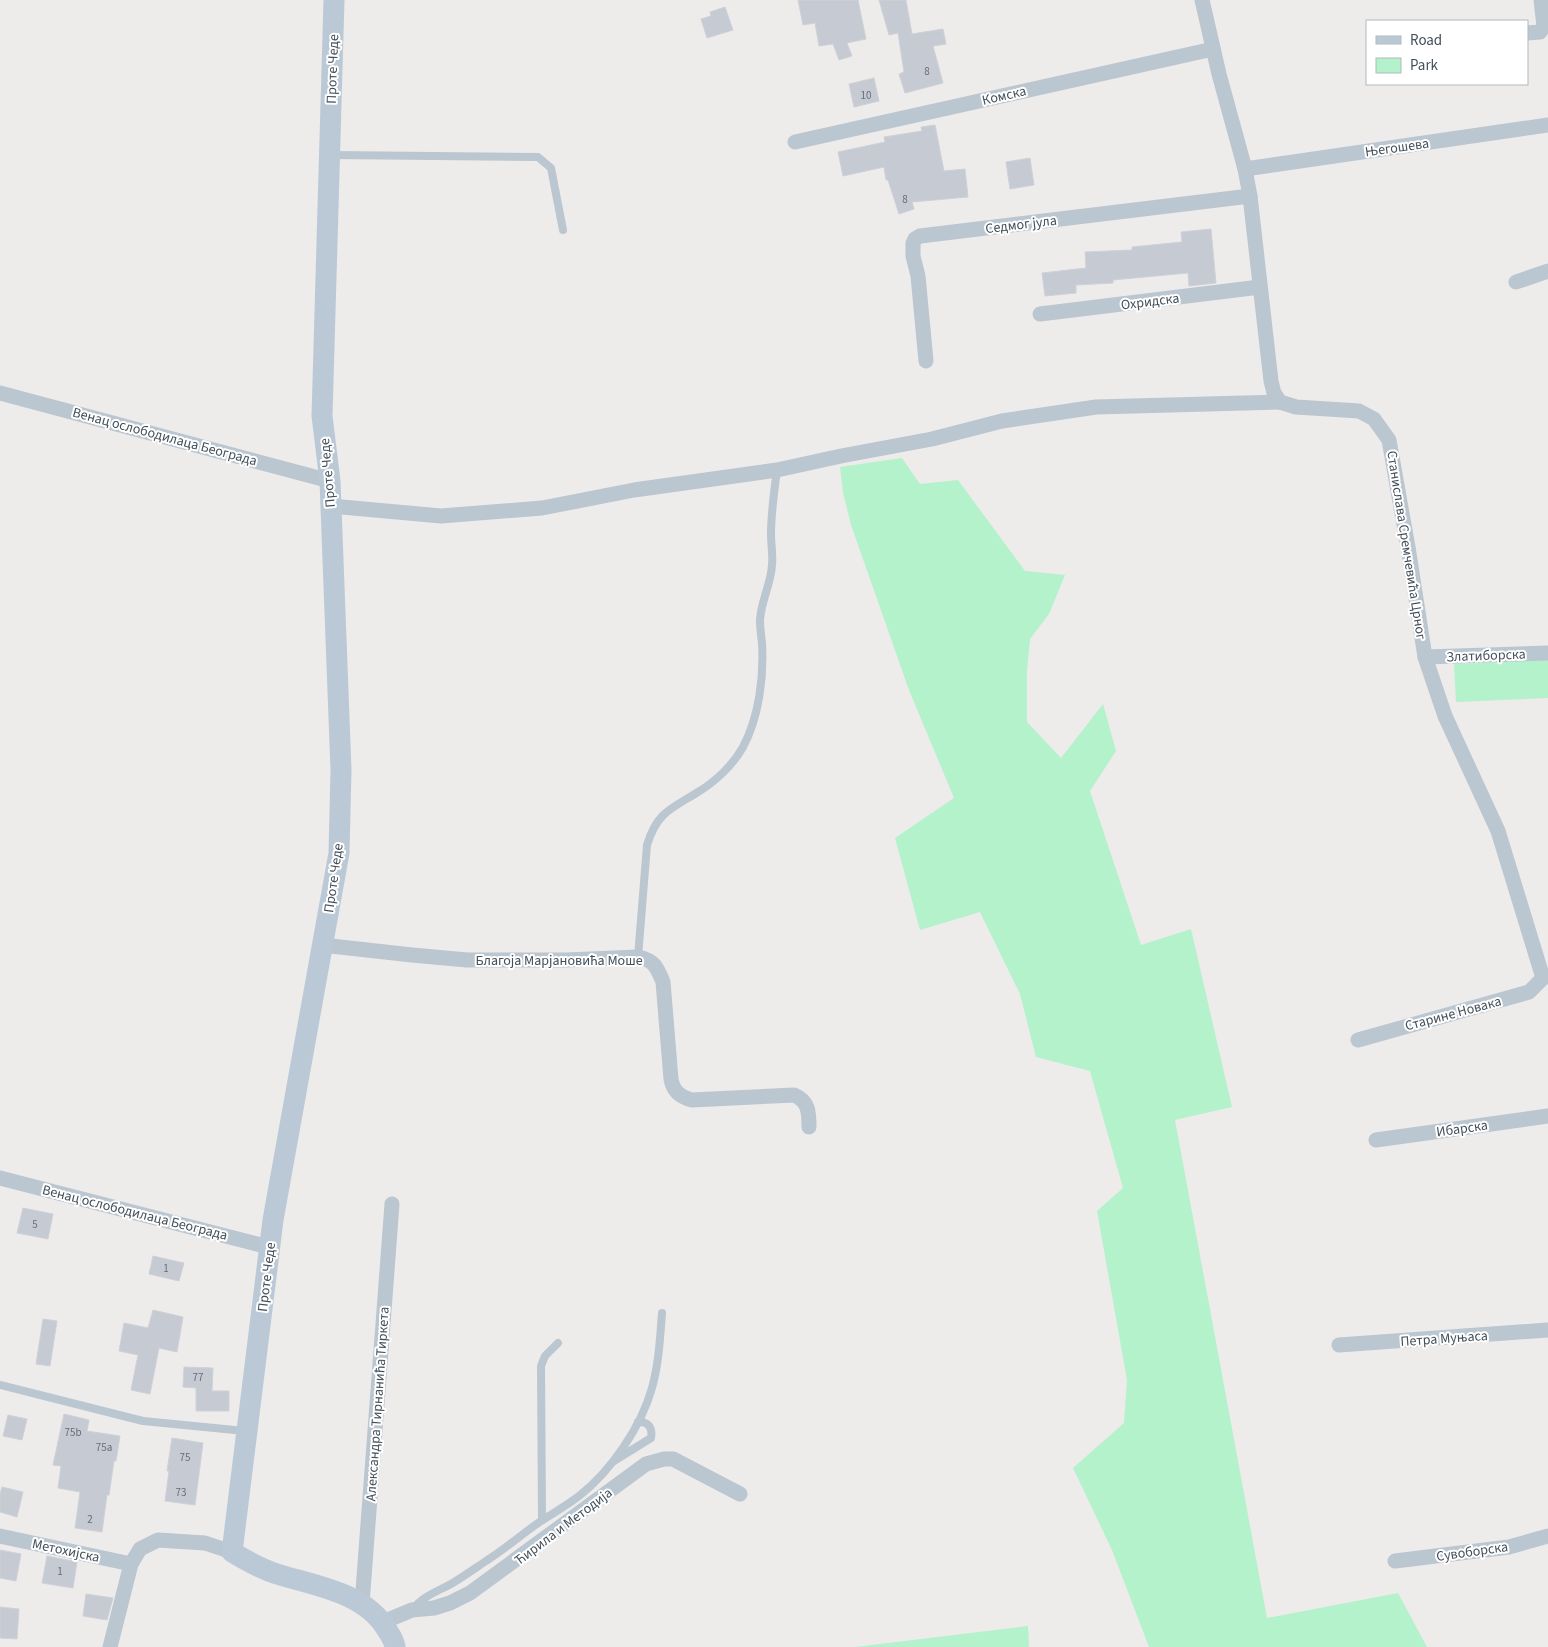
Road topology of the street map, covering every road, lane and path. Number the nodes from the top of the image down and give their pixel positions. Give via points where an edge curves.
1 (334, 0) edge
2 (1202, 0) edge
3 (1541, 0) edge
4 (1528, 32) edge
5 (1214, 49) junction
6 (1548, 125) edge
7 (796, 142) dead end
8 (329, 154) junction
9 (1245, 169) junction
10 (1250, 196) junction
11 (563, 230) dead end
12 (1548, 271) edge
13 (1516, 282) dead end
14 (1260, 287) junction
15 (1040, 314) dead end
16 (926, 362) dead end
17 (0, 393) edge
18 (1280, 402) junction
19 (777, 470) junction
20 (330, 481) junction
21 (331, 506) junction
22 (1548, 653) edge
23 (1425, 657) junction
24 (322, 945) junction
25 (638, 957) junction
26 (1545, 977) edge
27 (1358, 1040) dead end
28 (1548, 1116) edge
29 (809, 1127) dead end
30 (1376, 1140) dead end
31 (0, 1178) edge
32 (392, 1204) dead end
33 (269, 1247) junction
34 (662, 1313) dead end
35 (1548, 1330) edge
36 (558, 1343) dead end
37 (1339, 1345) dead end
38 (0, 1385) edge
39 (638, 1422) junction
40 (247, 1431) junction
41 (611, 1463) junction
42 (740, 1494) dead end
43 (542, 1520) junction
44 (0, 1536) edge
45 (1548, 1536) edge
46 (232, 1552) junction
47 (1395, 1561) dead end
48 (131, 1564) junction
49 (362, 1604) junction
50 (412, 1610) junction
51 (383, 1622) junction
52 (110, 1647) edge
53 (395, 1647) edge

1 - 8 street, Проте Чеде
2 - 5 street
3 - 4 street via 1544,26 1540,32
5 - 7 street, Комска
5 - 9 street
6 - 9 street, Његошева
8 - 11 lane via 538,157 551,168
8 - 20 street, Проте Чеде via 322,416
9 - 10 street
10 - 14 street
10 - 16 street, Седмог јула via 920,236 913,243 913,256 918,276
12 - 13 street
14 - 15 street, Охридска
14 - 18 street via 1271,381
17 - 20 street, Венац ослободилаца Београда
18 - 19 street, Станислава Сремчевића Црног via 1096,407 1002,421 932,439
18 - 23 street, Станислава Сремчевића Црног via 1296,407 1358,411 1374,419 1389,440
19 - 21 street, Станислава Сремчевића Црног via 634,490 542,508 480,514 441,516
19 - 25 lane via 771,512 771,577 761,611 762,663 753,721 742,749 723,772 668,810 650,833
20 - 21 street, Проте Чеде
21 - 24 street, Проте Чеде via 341,770 339,853
22 - 23 street, Златиборска
23 - 26 street, Станислава Сремчевића Црног via 1445,716 1498,831
24 - 25 street, Благоја Марјановића Моше via 468,960
24 - 33 street, Проте Чеде
25 - 29 street, Благоја Марјановића Моше via 649,959 663,982 671,1079 675,1091 692,1100 794,1095 806,1104
26 - 27 street, Старине Новака via 1529,992
28 - 30 street, Ибарска
31 - 33 street, Венац ослободилаца Београда
32 - 49 street, Александра Тирнанића Тиркета
33 - 40 street, Проте Чеде
34 - 39 lane via 656,1374
35 - 37 street, Петра Муњаса
36 - 43 lane via 540,1366
38 - 40 lane via 143,1421
39 - 41 lane
39 - 41 lane via 648,1424 652,1438
40 - 46 street, Проте Чеде
41 - 43 lane via 581,1495
42 - 50 street, Ћирила и Методија via 673,1459 655,1460 470,1593 434,1608
43 - 50 lane via 492,1558 419,1601
44 - 48 street, Метохијска
45 - 47 street, Сувоборска via 1509,1547
46 - 48 street via 205,1543 158,1540 140,1549
46 - 49 street via 276,1574 340,1592
48 - 52 street
49 - 51 street
50 - 51 street, Ћирила и Методија
51 - 53 street

